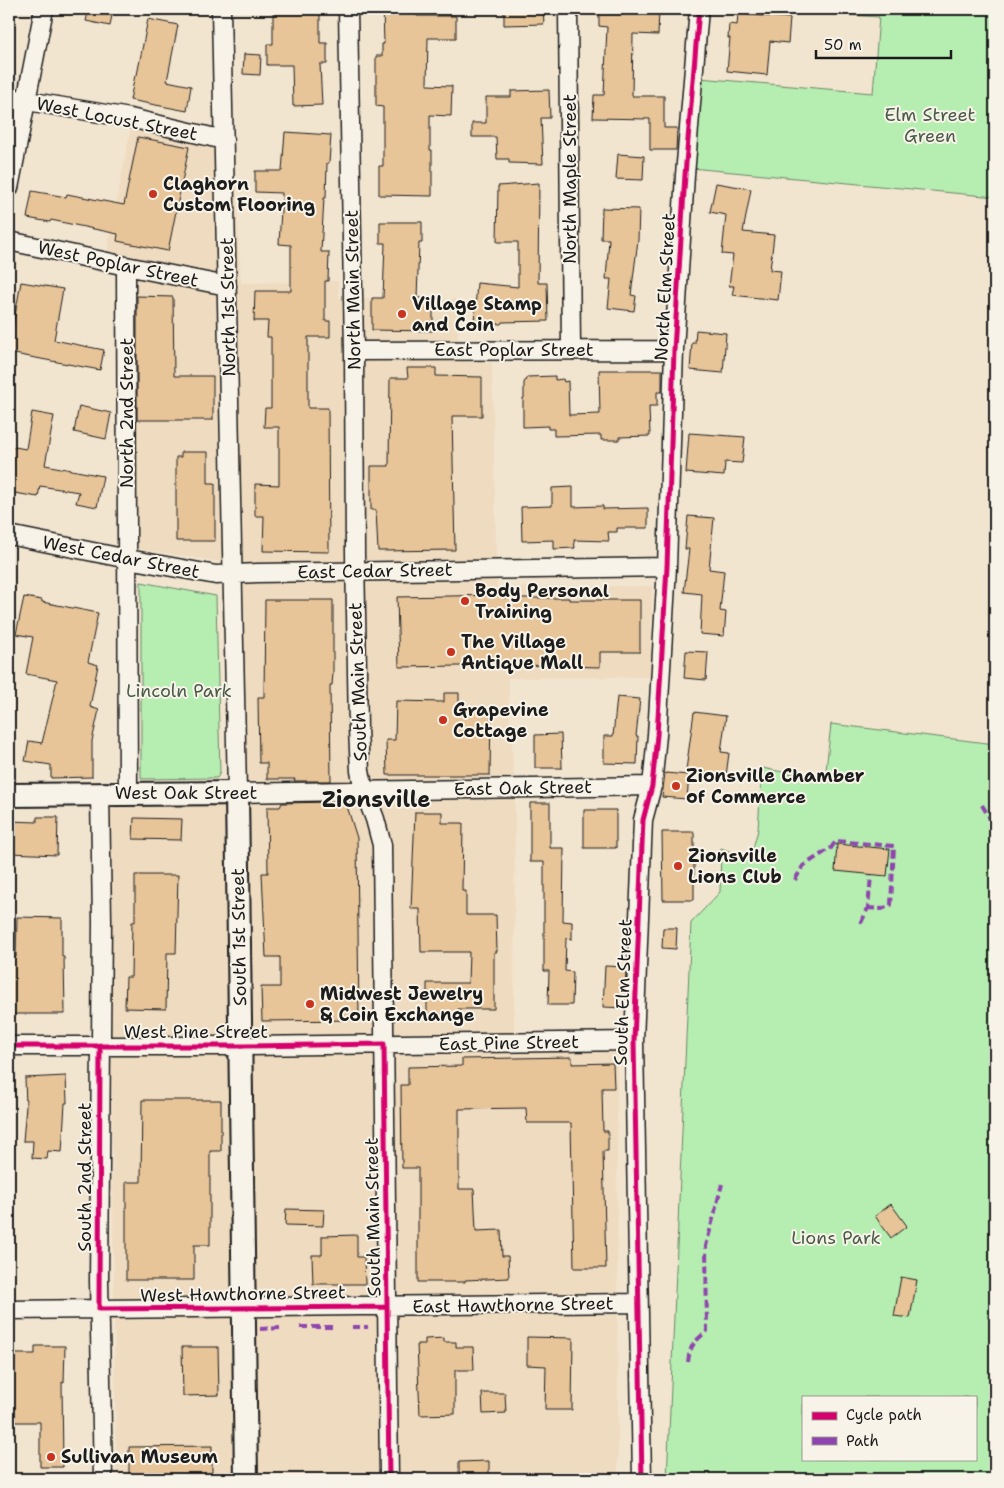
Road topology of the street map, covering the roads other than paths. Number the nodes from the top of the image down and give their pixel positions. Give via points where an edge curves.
1 (44, 9) edge
2 (222, 9) edge
3 (348, 9) edge
4 (568, 9) edge
5 (699, 9) edge
6 (9, 98) edge
7 (26, 102) junction
8 (224, 140) junction
9 (9, 188) edge
10 (9, 241) edge
11 (126, 266) junction
12 (227, 286) junction
13 (571, 350) junction
14 (674, 350) junction
15 (354, 351) junction
16 (9, 536) edge
17 (128, 559) junction
18 (667, 567) junction
19 (355, 572) junction
20 (234, 575) junction
21 (652, 786) junction
22 (364, 790) junction
23 (128, 793) junction
24 (237, 793) junction
25 (100, 794) junction
26 (9, 795) edge
27 (634, 1041) junction
28 (384, 1044) junction
29 (100, 1045) junction
30 (9, 1046) edge
31 (241, 1046) junction
32 (638, 1304) junction
33 (387, 1307) junction
34 (245, 1308) junction
35 (99, 1309) junction
36 (9, 1310) edge
37 (103, 1479) edge
38 (246, 1479) edge
39 (389, 1479) edge
40 (642, 1479) edge

1 - 7 street
2 - 8 street, North 1st Street
3 - 15 street, North Main Street
4 - 13 street, North Maple Street
5 - 14 street, North Elm Street
6 - 7 street, West Locust Street
7 - 8 street, West Locust Street via 130,118
7 - 9 street
8 - 12 street, North 1st Street
10 - 11 street, West Poplar Street
11 - 12 street, West Poplar Street
11 - 17 street, North 2nd Street
12 - 20 street, North 1st Street
13 - 14 street, East Poplar Street
13 - 15 street, East Poplar Street
14 - 18 street, North Elm Street
15 - 19 street, North Main Street
16 - 17 street, West Cedar Street
17 - 20 street, West Cedar Street via 216,575
17 - 23 street
18 - 19 street, East Cedar Street
18 - 21 street, South Elm Street
19 - 20 street, East Cedar Street
19 - 22 street, South Main Street via 358,729
20 - 24 street, South 1st Street
21 - 22 street, East Oak Street
21 - 27 street, South Elm Street via 643,820
22 - 24 street, West Oak Street
22 - 28 street, South Main Street via 382,845
23 - 24 main road, West Oak Street
23 - 25 main road, West Oak Street
24 - 31 main road, South 1st Street
25 - 26 main road, West Oak Street
25 - 29 street, South 2nd Street
27 - 28 street, East Pine Street
27 - 32 street, South Elm Street
28 - 31 street, West Pine Street
28 - 33 street, South Main Street
29 - 30 street, West Pine Street
29 - 31 street, West Pine Street
29 - 35 street, South 2nd Street
31 - 34 main road, South 1st Street
32 - 33 street, East Hawthorne Street
32 - 40 street, South Elm Street
33 - 34 street, West Hawthorne Street
33 - 39 street, South Main Street
34 - 35 street, West Hawthorne Street
34 - 38 main road, South 1st Street
35 - 36 street, West Hawthorne Street
35 - 37 street, South 2nd Street

